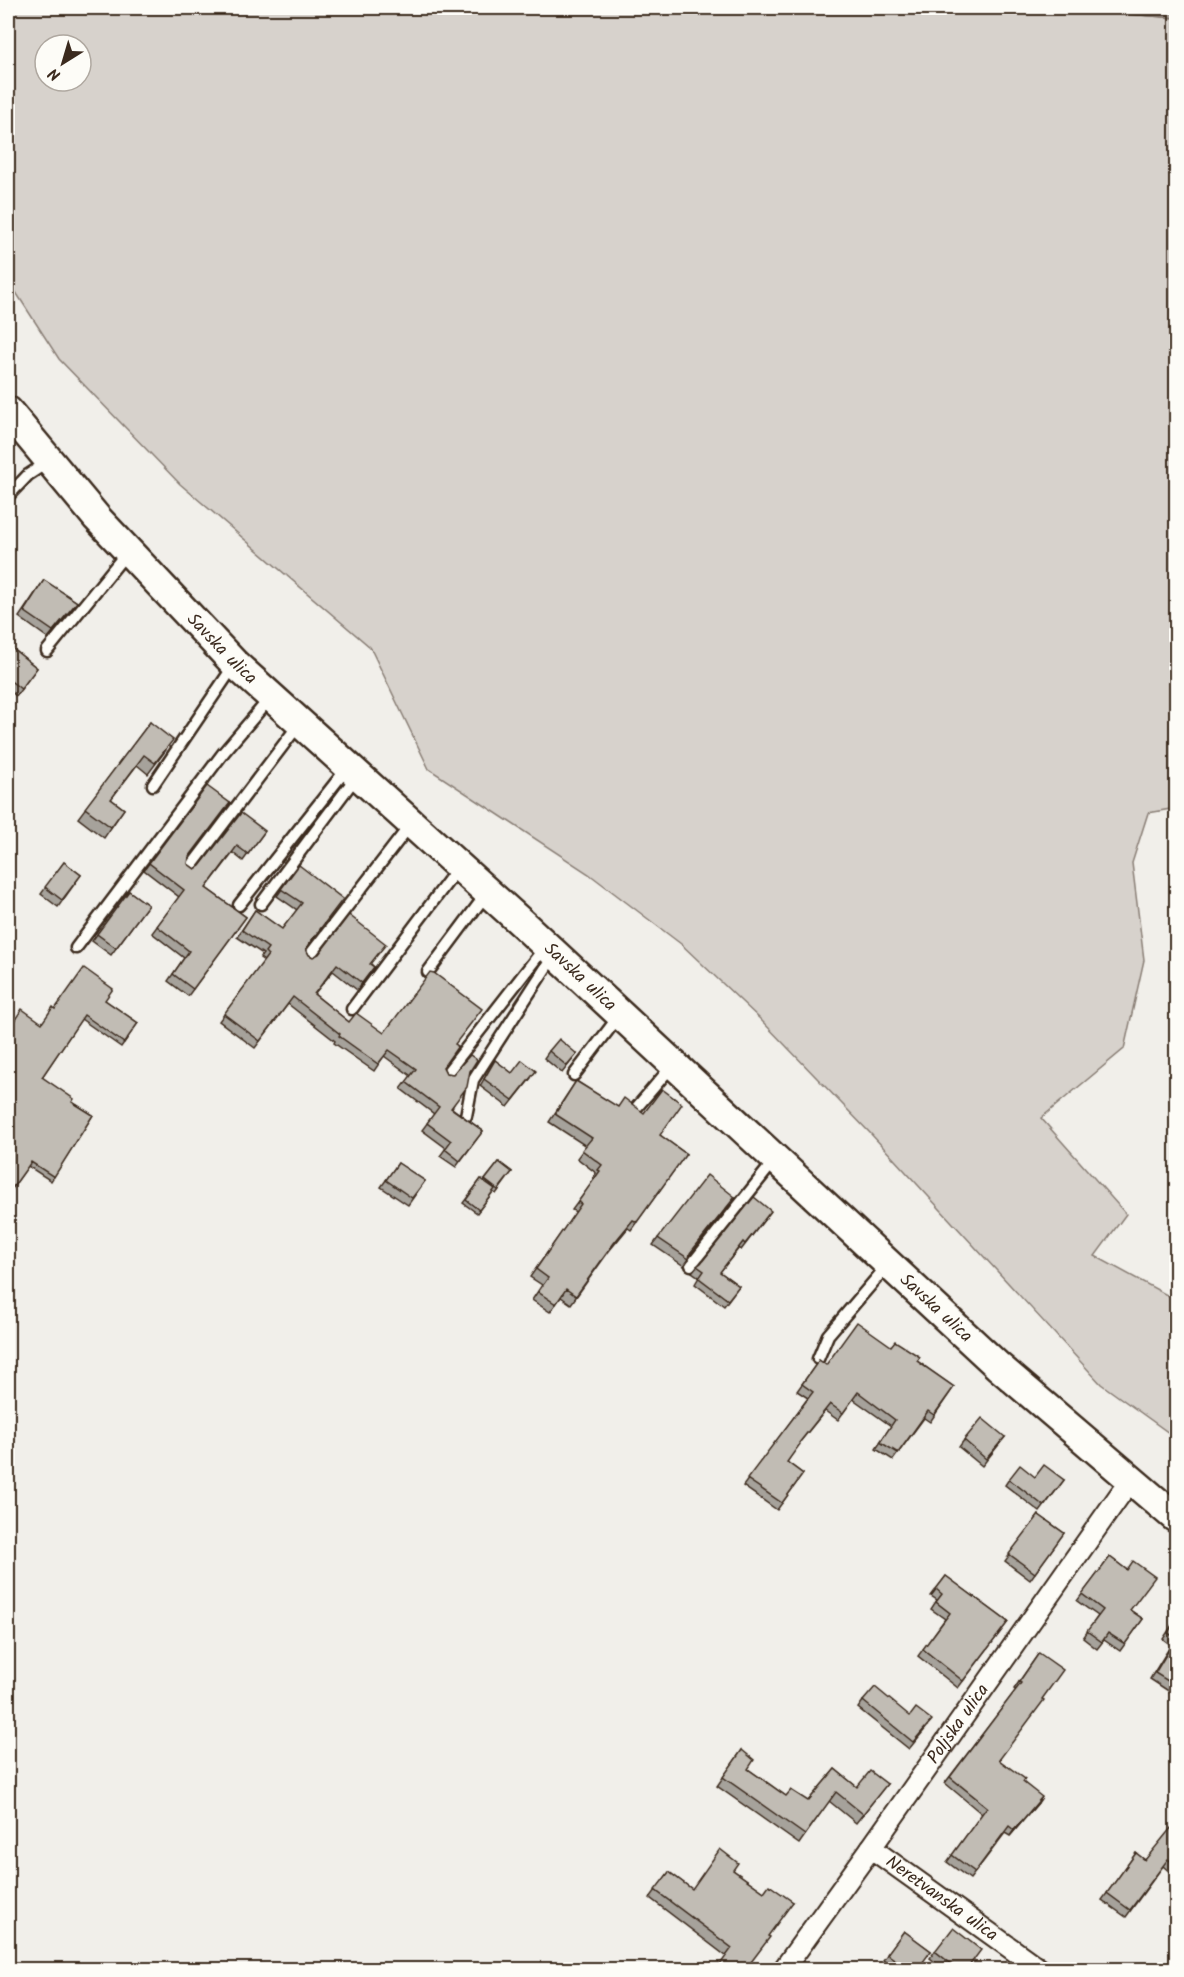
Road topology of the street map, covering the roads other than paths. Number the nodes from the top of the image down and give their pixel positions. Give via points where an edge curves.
1 (8, 413) edge
2 (49, 461) junction
3 (8, 496) edge
4 (129, 551) junction
5 (47, 651) dead end
6 (235, 664) junction
7 (271, 697) junction
8 (300, 723) junction
9 (353, 771) junction
10 (153, 785) dead end
11 (411, 824) junction
12 (459, 867) junction
13 (190, 868) edge
14 (487, 893) junction
15 (261, 903) dead end
16 (239, 905) dead end
17 (76, 948) dead end
18 (550, 950) junction
19 (309, 956) edge
20 (428, 972) edge
21 (352, 1009) dead end
22 (619, 1015) junction
23 (673, 1064) junction
24 (446, 1074) edge
25 (573, 1075) dead end
26 (637, 1107) edge
27 (466, 1116) edge
28 (775, 1159) junction
29 (691, 1265) edge
30 (888, 1265) junction
31 (818, 1359) edge
32 (1131, 1479) junction
33 (1176, 1518) edge
34 (871, 1848) junction
35 (783, 1970) edge
36 (1041, 1970) edge

1 - 2 main road, Savska ulica
2 - 3 lane
2 - 4 main road, Savska ulica
4 - 5 lane
4 - 6 main road, Savska ulica
6 - 7 main road, Savska ulica
6 - 10 lane
7 - 8 main road, Savska ulica
7 - 17 lane via 224,752
8 - 9 main road, Savska ulica
8 - 13 lane
9 - 11 main road, Savska ulica
9 - 15 lane
9 - 16 lane
11 - 12 main road, Savska ulica
11 - 19 lane
12 - 14 main road, Savska ulica
12 - 21 lane
14 - 18 main road, Savska ulica
14 - 20 lane
18 - 22 main road, Savska ulica
18 - 24 lane
18 - 27 lane via 473,1080
22 - 23 main road, Savska ulica
22 - 25 lane
23 - 26 lane
23 - 28 main road, Savska ulica
28 - 29 lane
28 - 30 main road, Savska ulica
30 - 31 lane via 828,1335
30 - 32 main road, Savska ulica via 998,1366
32 - 33 main road, Savska ulica
32 - 34 street, Poljska ulica
34 - 35 street, Poljska ulica
34 - 36 street, Neretvanska ulica

